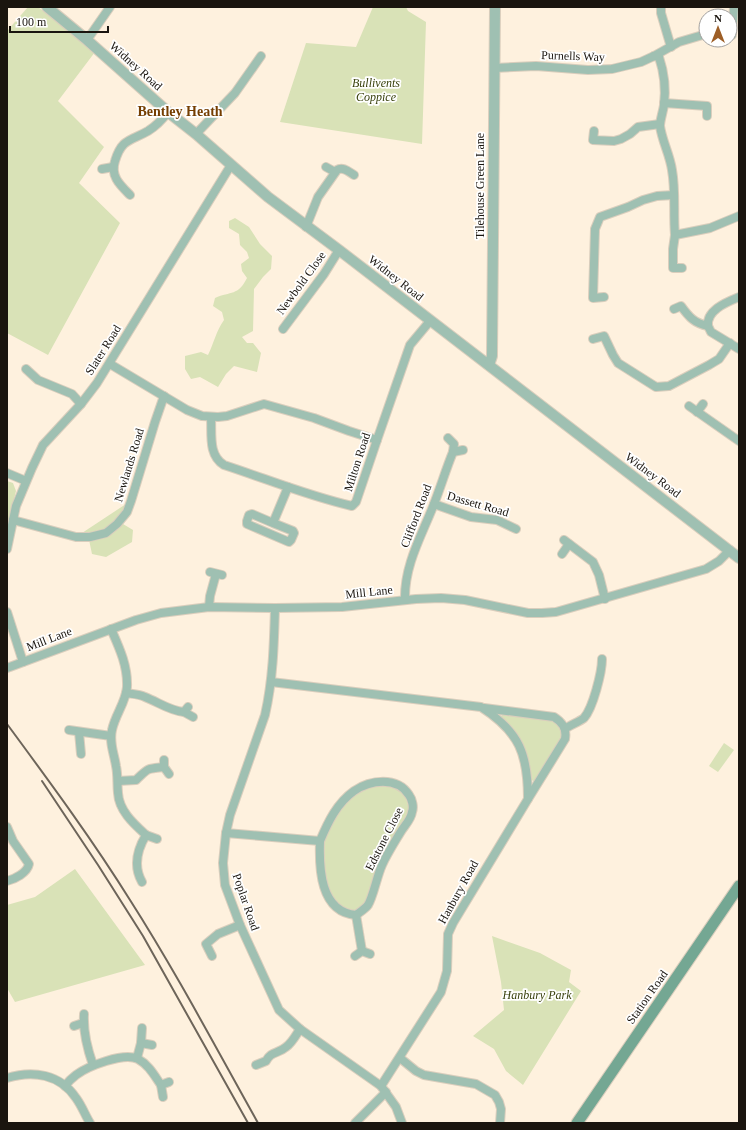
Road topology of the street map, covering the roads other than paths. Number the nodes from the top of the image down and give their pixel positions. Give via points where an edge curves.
1 (47, 7) edge
2 (110, 7) edge
3 (495, 7) edge
4 (661, 7) edge
5 (698, 36) edge
6 (87, 40) junction
7 (671, 47) junction
8 (261, 56) dead end
9 (654, 56) junction
10 (494, 68) junction
11 (664, 103) junction
12 (168, 112) junction
13 (707, 116) dead end
14 (660, 124) junction
15 (594, 131) dead end
16 (196, 134) junction
17 (231, 165) junction
18 (326, 167) dead end
19 (113, 168) junction
20 (102, 169) dead end
21 (335, 172) junction
22 (354, 175) dead end
23 (130, 195) dead end
24 (674, 195) junction
25 (739, 216) edge
26 (306, 227) junction
27 (675, 235) junction
28 (339, 250) junction
29 (682, 268) dead end
30 (604, 297) dead end
31 (739, 297) edge
32 (674, 308) dead end
33 (430, 321) junction
34 (708, 326) junction
35 (283, 328) dead end
36 (593, 339) dead end
37 (730, 343) junction
38 (739, 350) edge
39 (110, 364) junction
40 (489, 366) junction
41 (26, 369) dead end
42 (164, 396) junction
43 (81, 404) junction
44 (703, 404) dead end
45 (689, 406) dead end
46 (697, 412) junction
47 (211, 417) junction
48 (448, 438) dead end
49 (377, 440) junction
50 (739, 441) edge
51 (463, 450) dead end
52 (452, 452) junction
53 (7, 473) edge
54 (26, 481) junction
55 (288, 487) junction
56 (434, 504) junction
57 (13, 520) junction
58 (273, 523) junction
59 (516, 528) dead end
60 (7, 549) edge
61 (730, 550) junction
62 (562, 554) dead end
63 (739, 558) edge
64 (216, 573) dead end
65 (605, 599) junction
66 (405, 600) junction
67 (209, 607) junction
68 (275, 608) junction
69 (7, 612) edge
70 (111, 629) junction
71 (602, 659) dead end
72 (23, 662) junction
73 (7, 668) edge
74 (271, 682) junction
75 (126, 693) junction
76 (481, 707) junction
77 (193, 718) dead end
78 (565, 729) junction
79 (69, 730) dead end
80 (80, 732) junction
81 (111, 736) junction
82 (82, 754) dead end
83 (166, 767) dead end
84 (118, 782) junction
85 (528, 799) junction
86 (7, 827) edge
87 (226, 833) junction
88 (146, 835) junction
89 (157, 839) dead end
90 (320, 841) junction
91 (7, 881) edge
92 (142, 882) dead end
93 (739, 886) edge
94 (356, 915) junction
95 (240, 925) junction
96 (370, 954) dead end
97 (212, 956) dead end
98 (84, 1014) dead end
99 (84, 1024) junction
100 (74, 1026) dead end
101 (142, 1028) dead end
102 (300, 1029) junction
103 (141, 1043) junction
104 (152, 1045) dead end
105 (137, 1058) junction
106 (400, 1058) junction
107 (93, 1065) junction
108 (256, 1065) dead end
109 (7, 1078) edge
110 (65, 1086) junction
111 (384, 1089) junction
112 (163, 1097) dead end
113 (90, 1123) edge
114 (354, 1123) edge
115 (402, 1123) edge
116 (500, 1123) edge
117 (577, 1123) edge

1 - 6 street, Widney Road
2 - 6 street
3 - 10 street, Tilehouse Green Lane
4 - 7 street
5 - 7 street, Purnells Way
6 - 12 street, Widney Road
7 - 9 street, Purnells Way
8 - 16 street via 255,70
9 - 10 street, Purnells Way via 624,67 599,70 536,66
9 - 11 street via 659,57 663,69
10 - 40 street, Tilehouse Green Lane via 492,356
11 - 13 street via 707,106
11 - 14 street
12 - 16 street, Widney Road
12 - 19 street via 162,121 134,137 118,151
14 - 15 street via 638,127 630,134 614,141 593,140
14 - 24 street via 672,168
16 - 17 street, Widney Road
17 - 26 street, Widney Road
17 - 39 street, Slater Road
18 - 21 street
19 - 20 street
19 - 23 street via 116,178
21 - 22 street via 343,168
21 - 26 street via 318,197
24 - 27 street
24 - 30 street via 643,200 600,218 595,229 593,298
25 - 27 street via 710,228
26 - 28 street, Widney Road
27 - 29 street via 673,268
28 - 33 street, Widney Road
28 - 35 street, Newbold Close
31 - 34 street via 714,310 707,321
32 - 34 street via 681,306 689,318
33 - 40 street, Widney Road
33 - 49 street, Milton Road via 410,345
34 - 37 street via 711,332
36 - 37 street via 604,336 618,363 656,387 669,386 709,365 719,359
37 - 38 street
39 - 42 street
39 - 43 street, Slater Road
40 - 61 street, Widney Road
41 - 43 street via 38,380 72,394
42 - 47 street via 187,410
42 - 57 street, Newlands Road via 131,501 118,524 106,532 83,538
43 - 54 street, Slater Road via 43,445
44 - 46 street
45 - 46 street
46 - 50 street
47 - 49 street via 227,416 264,404
47 - 55 street, Milton Road via 213,449 219,462
48 - 52 street via 454,444
49 - 55 street, Milton Road via 356,502 352,506
51 - 52 street
52 - 56 street, Clifford Road
53 - 54 street
54 - 57 street, Slater Road
55 - 58 street
56 - 59 street, Dassett Road via 471,517 497,520
56 - 66 street, Clifford Road via 416,546 405,582
57 - 60 street, Slater Road
58 - 58 street via 293,531 292,540 289,542 247,524 246,521 252,514
61 - 63 street, Widney Road
61 - 65 street, Mill Lane via 706,569
62 - 65 street via 566,542 593,562
64 - 67 street
65 - 66 street, Mill Lane via 556,612 542,613 528,613 454,599
66 - 68 street, Mill Lane via 342,607
67 - 68 street, Mill Lane
67 - 70 street, Mill Lane via 161,613
68 - 74 street, Poplar Road
69 - 72 street
70 - 72 street, Mill Lane
70 - 75 street via 126,669
71 - 78 street via 602,669 584,718
72 - 73 street, Mill Lane
74 - 76 street
74 - 87 street, Poplar Road via 265,715
75 - 77 street via 144,696 169,709 186,710
75 - 81 street
76 - 78 street via 554,717
76 - 85 street via 510,732 521,749 527,771
78 - 85 street, Hanbury Road via 566,735 562,744
79 - 80 street
80 - 81 street
80 - 82 street
81 - 84 street
83 - 84 street via 150,768 136,780
84 - 88 street via 118,795 124,809
85 - 106 street, Hanbury Road via 453,923 448,938 447,971 441,992
86 - 91 street via 29,864 26,871
87 - 90 street
87 - 95 street, Poplar Road via 223,875
88 - 89 street
88 - 92 street via 138,850 136,863
90 - 94 street, Edstone Close via 320,874 325,890 342,912
90 - 94 street, Edstone Close via 339,804 360,787 388,782 398,784 410,796 413,812 410,820 382,866 368,905
93 - 117 main road, Station Road
94 - 96 street via 359,954
95 - 97 street via 218,934 206,944
95 - 102 street, Poplar Road via 279,1010
98 - 99 street
99 - 100 street
99 - 107 street via 87,1048
101 - 103 street
102 - 108 street via 288,1046
102 - 111 street, Poplar Road
103 - 104 street
103 - 105 street
105 - 107 street via 108,1060
105 - 112 street via 165,1083
106 - 111 street, Hanbury Road
106 - 116 street via 424,1075 476,1084 495,1095 501,1108
107 - 110 street via 76,1075
109 - 110 street via 28,1073 52,1078
110 - 113 street via 76,1097
111 - 114 street, Hanbury Road
111 - 115 street, Poplar Road via 396,1107

